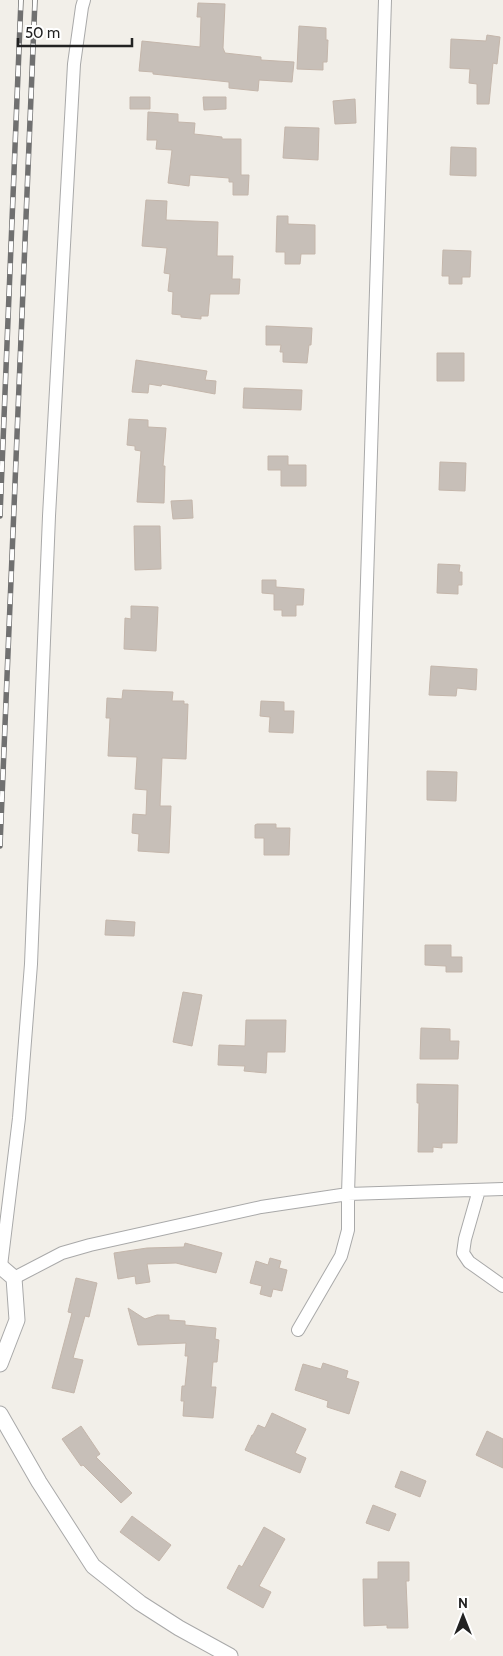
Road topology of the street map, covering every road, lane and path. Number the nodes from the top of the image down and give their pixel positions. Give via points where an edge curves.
1 (84, 0) edge
2 (386, 0) edge
3 (479, 1190) junction
4 (502, 1190) edge
5 (348, 1194) junction
6 (1, 1266) edge
7 (14, 1278) junction
8 (503, 1286) edge
9 (298, 1330) dead end
10 (0, 1364) edge
11 (0, 1414) edge
12 (230, 1656) edge

1 - 6 street via 74,64 51,487 31,964 19,1118
2 - 5 street
3 - 4 street
3 - 5 street
3 - 8 street via 463,1253 469,1262
5 - 7 street via 261,1207 90,1244 62,1253
5 - 9 street via 348,1230 342,1256
6 - 7 street
7 - 10 street via 17,1320
11 - 12 street via 93,1566 140,1603

